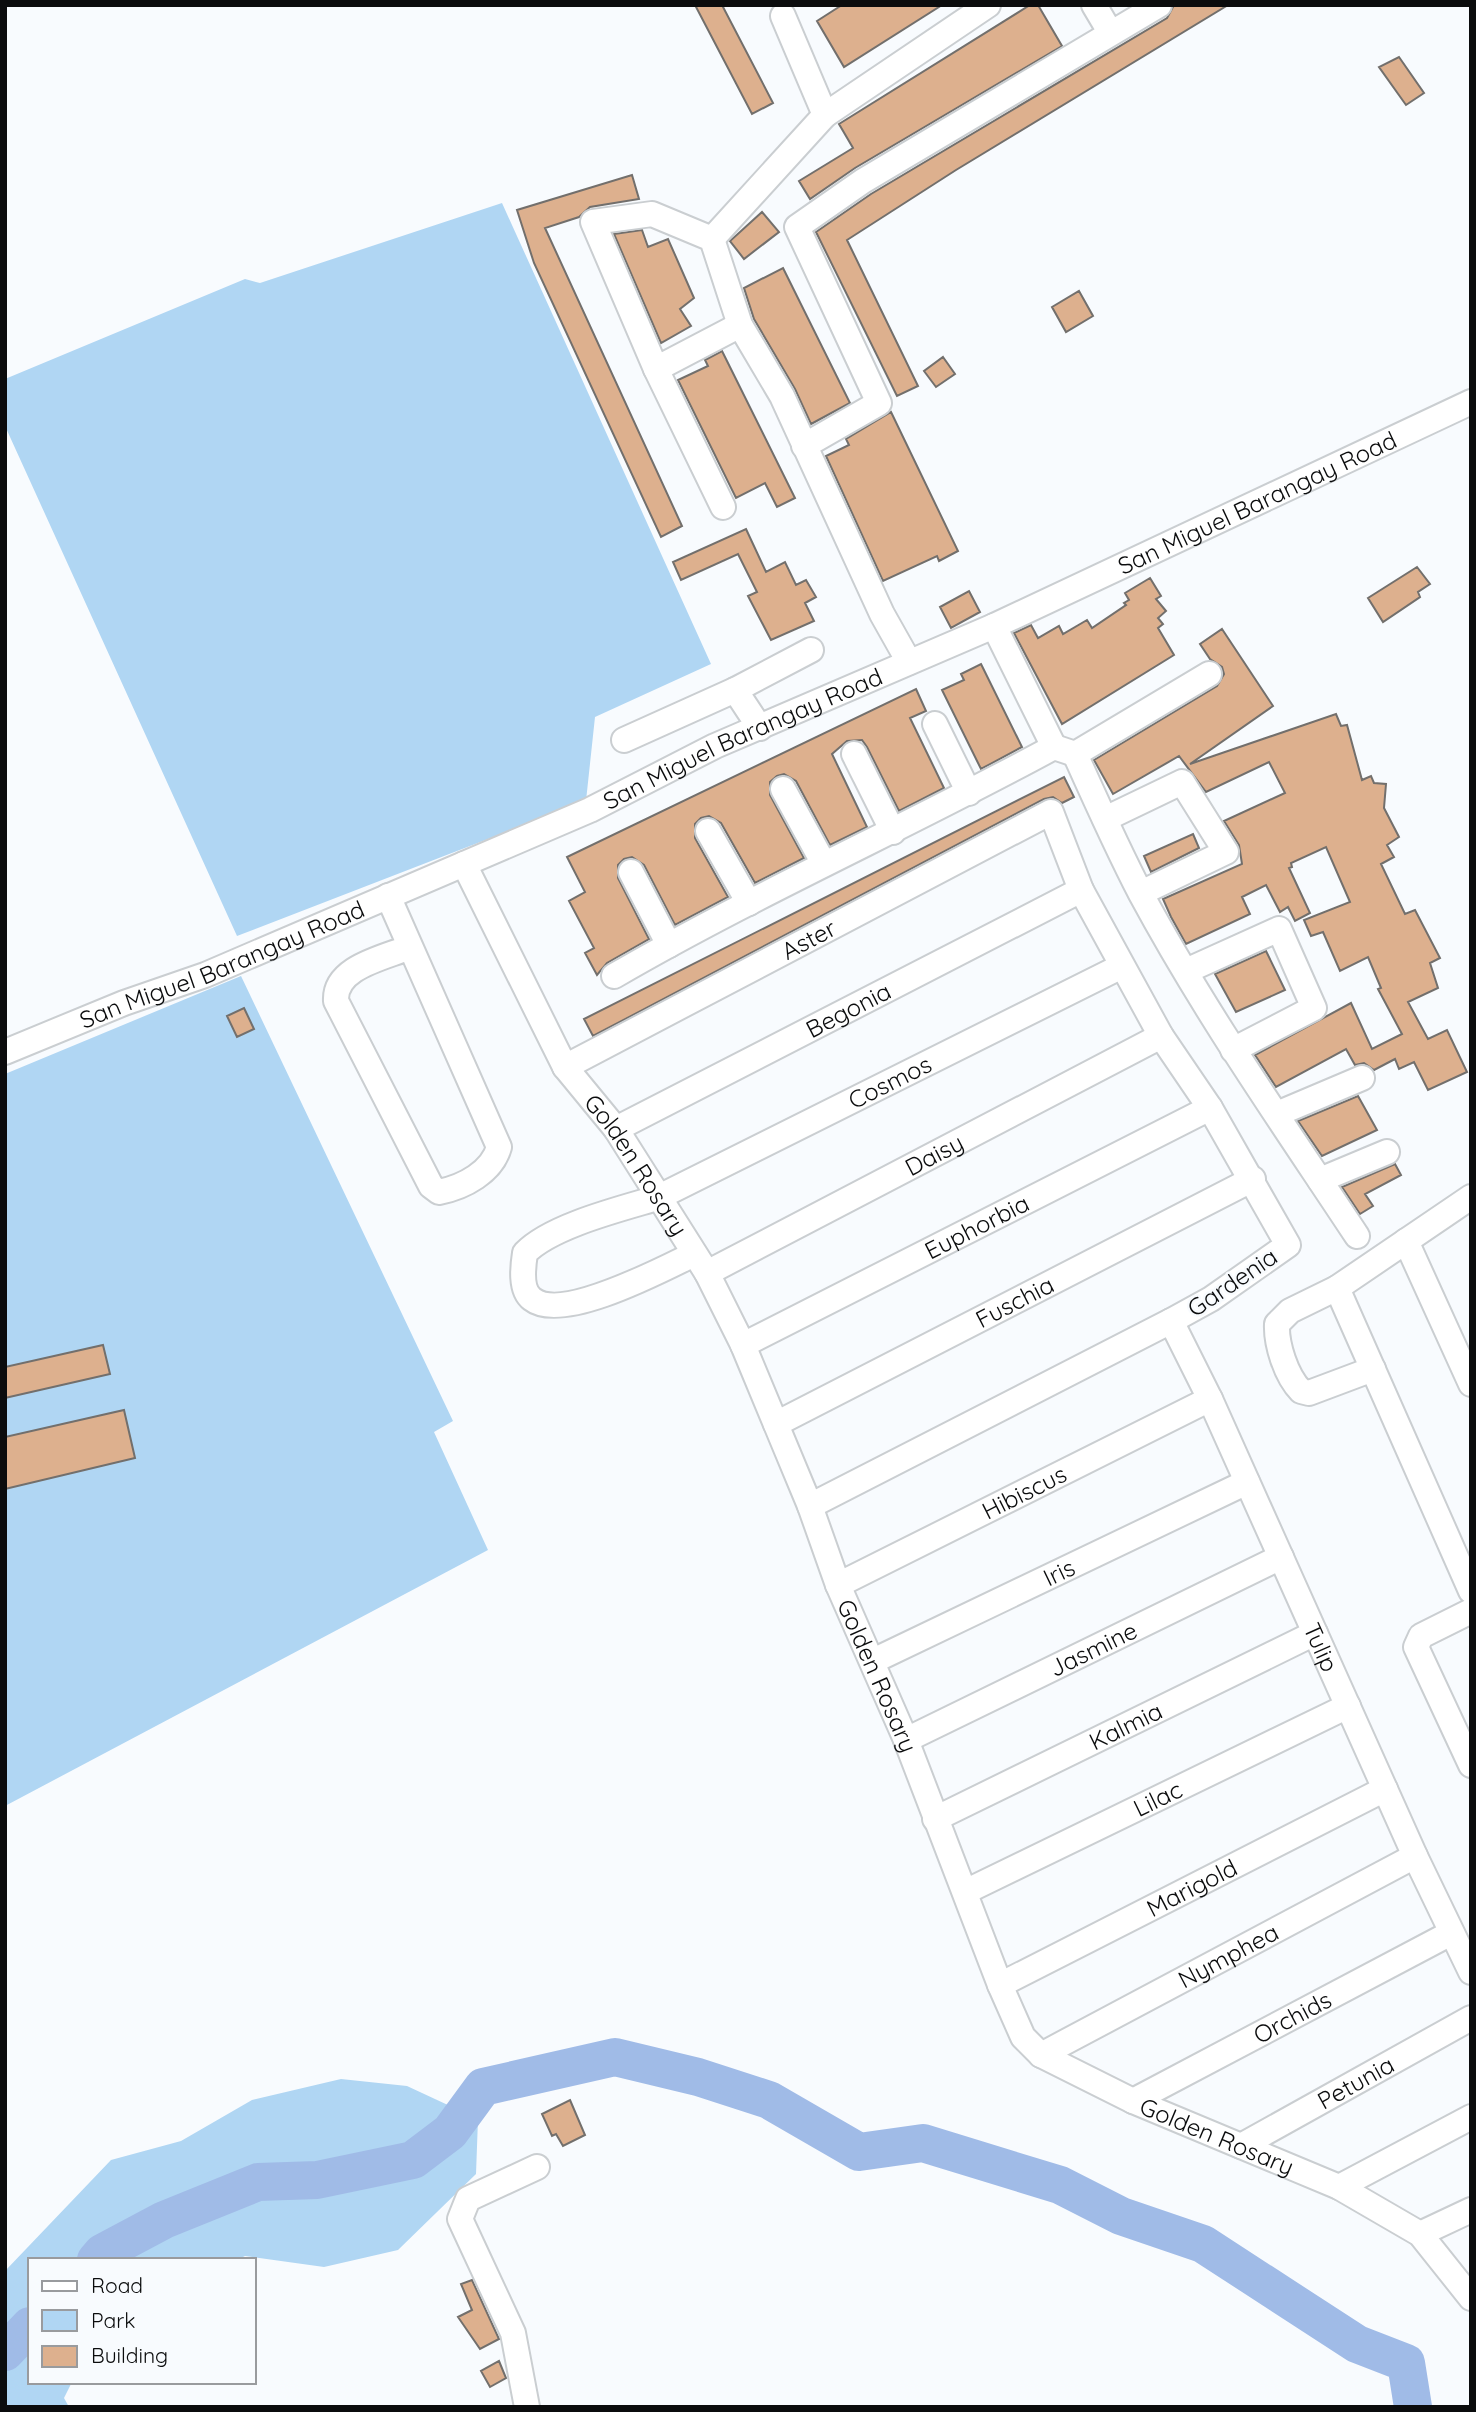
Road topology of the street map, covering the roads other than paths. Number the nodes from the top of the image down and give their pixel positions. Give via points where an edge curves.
1 (988, 5) edge
2 (1094, 5) edge
3 (1159, 5) edge
4 (787, 9) edge
5 (1110, 32) junction
6 (825, 115) junction
7 (712, 239) junction
8 (740, 326) junction
9 (656, 369) junction
10 (1471, 402) edge
11 (804, 446) junction
12 (723, 507) dead end
13 (994, 625) junction
14 (811, 650) dead end
15 (909, 662) junction
16 (1209, 674) dead end
17 (735, 690) junction
18 (936, 724) dead end
19 (760, 728) junction
20 (624, 740) dead end
21 (1064, 750) junction
22 (854, 754) dead end
23 (783, 789) dead end
24 (969, 793) junction
25 (1051, 811) joint
26 (1105, 819) junction
27 (708, 831) dead end
28 (893, 831) junction
29 (464, 864) junction
30 (824, 864) junction
31 (631, 872) dead end
32 (1081, 890) junction
33 (1141, 893) junction
34 (388, 896) junction
35 (749, 904) junction
36 (669, 944) junction
37 (410, 947) junction
38 (1122, 966) junction
39 (1186, 971) junction
40 (614, 976) dead end
41 (1161, 1037) junction
42 (1233, 1050) junction
43 (5, 1052) edge
44 (565, 1067) junction
45 (1362, 1077) dead end
46 (1210, 1108) junction
47 (1277, 1114) junction
48 (615, 1129) junction
49 (1387, 1152) dead end
50 (1253, 1179) junction
51 (1320, 1180) junction
52 (1471, 1197) edge
53 (657, 1198) junction
54 (1357, 1236) dead end
55 (1406, 1241) junction
56 (701, 1264) junction
57 (1337, 1288) junction
58 (1171, 1321) junction
59 (743, 1345) junction
60 (1373, 1369) junction
61 (1471, 1384) edge
62 (1210, 1399) junction
63 (776, 1423) junction
64 (1247, 1482) junction
65 (810, 1506) junction
66 (1281, 1557) junction
67 (838, 1585) junction
68 (1470, 1594) edge
69 (1315, 1633) junction
70 (873, 1661) junction
71 (1348, 1706) junction
72 (906, 1740) junction
73 (1471, 1765) edge
74 (1385, 1789) junction
75 (935, 1819) junction
76 (1415, 1856) junction
77 (965, 1892) junction
78 (1451, 1933) junction
79 (1471, 1972) edge
80 (1000, 1985) junction
81 (1471, 2018) edge
82 (1041, 2055) junction
83 (1133, 2101) junction
84 (1471, 2117) edge
85 (1241, 2146) junction
86 (537, 2168) dead end
87 (1339, 2187) junction
88 (1471, 2210) edge
89 (1420, 2234) junction
90 (1471, 2298) edge
91 (527, 2407) edge

1 - 6 street
2 - 5 street
3 - 5 street
4 - 6 street
5 - 11 street via 863,181 797,227 879,403
6 - 7 street
7 - 8 street
7 - 9 street via 652,214 593,222
8 - 9 street
8 - 11 street via 782,396
9 - 12 street
10 - 13 street, San Miguel Barangay Road
11 - 15 street
13 - 15 street, San Miguel Barangay Road
13 - 21 street
14 - 17 street
15 - 19 street, San Miguel Barangay Road
16 - 21 street
17 - 19 street
17 - 20 street
18 - 24 street
19 - 29 street, San Miguel Barangay Road via 590,810
21 - 24 street
21 - 26 street
22 - 28 street
23 - 30 street
24 - 28 street
25 - 32 street, Gardenia
25 - 44 street, Aster
26 - 33 street
26 - 33 street via 1182,782 1226,852
27 - 35 street
28 - 30 street
29 - 34 street, San Miguel Barangay Road
29 - 44 street, Golden Rosary
30 - 35 street
31 - 36 street
32 - 38 street, Gardenia
32 - 48 street, Begonia
33 - 39 street
34 - 37 street
34 - 43 street, San Miguel Barangay Road via 205,975
35 - 36 street
36 - 40 street
37 - 37 street via 499,1147 496,1160 480,1174 439,1192 431,1186 336,1001 340,980
38 - 41 street, Gardenia
38 - 53 street, Cosmos
39 - 42 street
39 - 42 street via 1279,929 1314,1008
41 - 46 street, Gardenia
41 - 56 street, Daisy
42 - 47 street
44 - 48 street, Golden Rosary
45 - 47 street
46 - 50 street, Gardenia
46 - 59 street, Euphorbia
47 - 51 street
48 - 53 street, Golden Rosary
49 - 51 street
50 - 58 street, Gardenia via 1288,1245
50 - 63 street, Fuschia
51 - 54 street
52 - 55 street
53 - 56 street, Golden Rosary
53 - 56 street, Cosmos via 586,1220 533,1245 523,1263 527,1293 540,1303 553,1304 601,1297
55 - 57 street
55 - 61 street
56 - 59 street, Golden Rosary
57 - 60 street
57 - 60 street via 1290,1311 1277,1324 1277,1339 1292,1378 1301,1391 1310,1393
58 - 62 street, Tulip
58 - 65 street, Gardenia
59 - 63 street, Golden Rosary
60 - 68 street
62 - 64 street, Tulip
62 - 67 street, Hibiscus
63 - 65 street, Golden Rosary
64 - 66 street, Tulip
64 - 70 street, Iris
65 - 67 street, Golden Rosary
66 - 69 street, Tulip
66 - 72 street, Jasmine
67 - 70 street, Golden Rosary
68 - 73 street via 1421,1636 1416,1647
69 - 71 street, Tulip
69 - 75 street, Kalmia
70 - 72 street, Golden Rosary
71 - 74 street, Tulip
71 - 77 street, Lilac
72 - 75 street, Golden Rosary
74 - 76 street, Tulip
74 - 80 street, Marigold
75 - 77 street, Golden Rosary
76 - 78 street, Tulip
76 - 82 street, Nymphea
77 - 80 street, Golden Rosary
78 - 79 street, Tulip
78 - 83 street, Orchids
80 - 82 street, Golden Rosary via 1024,2037
81 - 85 street, Petunia
82 - 83 street, Golden Rosary
83 - 85 street, Golden Rosary
84 - 87 street
85 - 87 street, Golden Rosary
86 - 91 street via 468,2199 460,2219 513,2333
87 - 89 street, Golden Rosary
88 - 89 street
89 - 90 street, Golden Rosary

